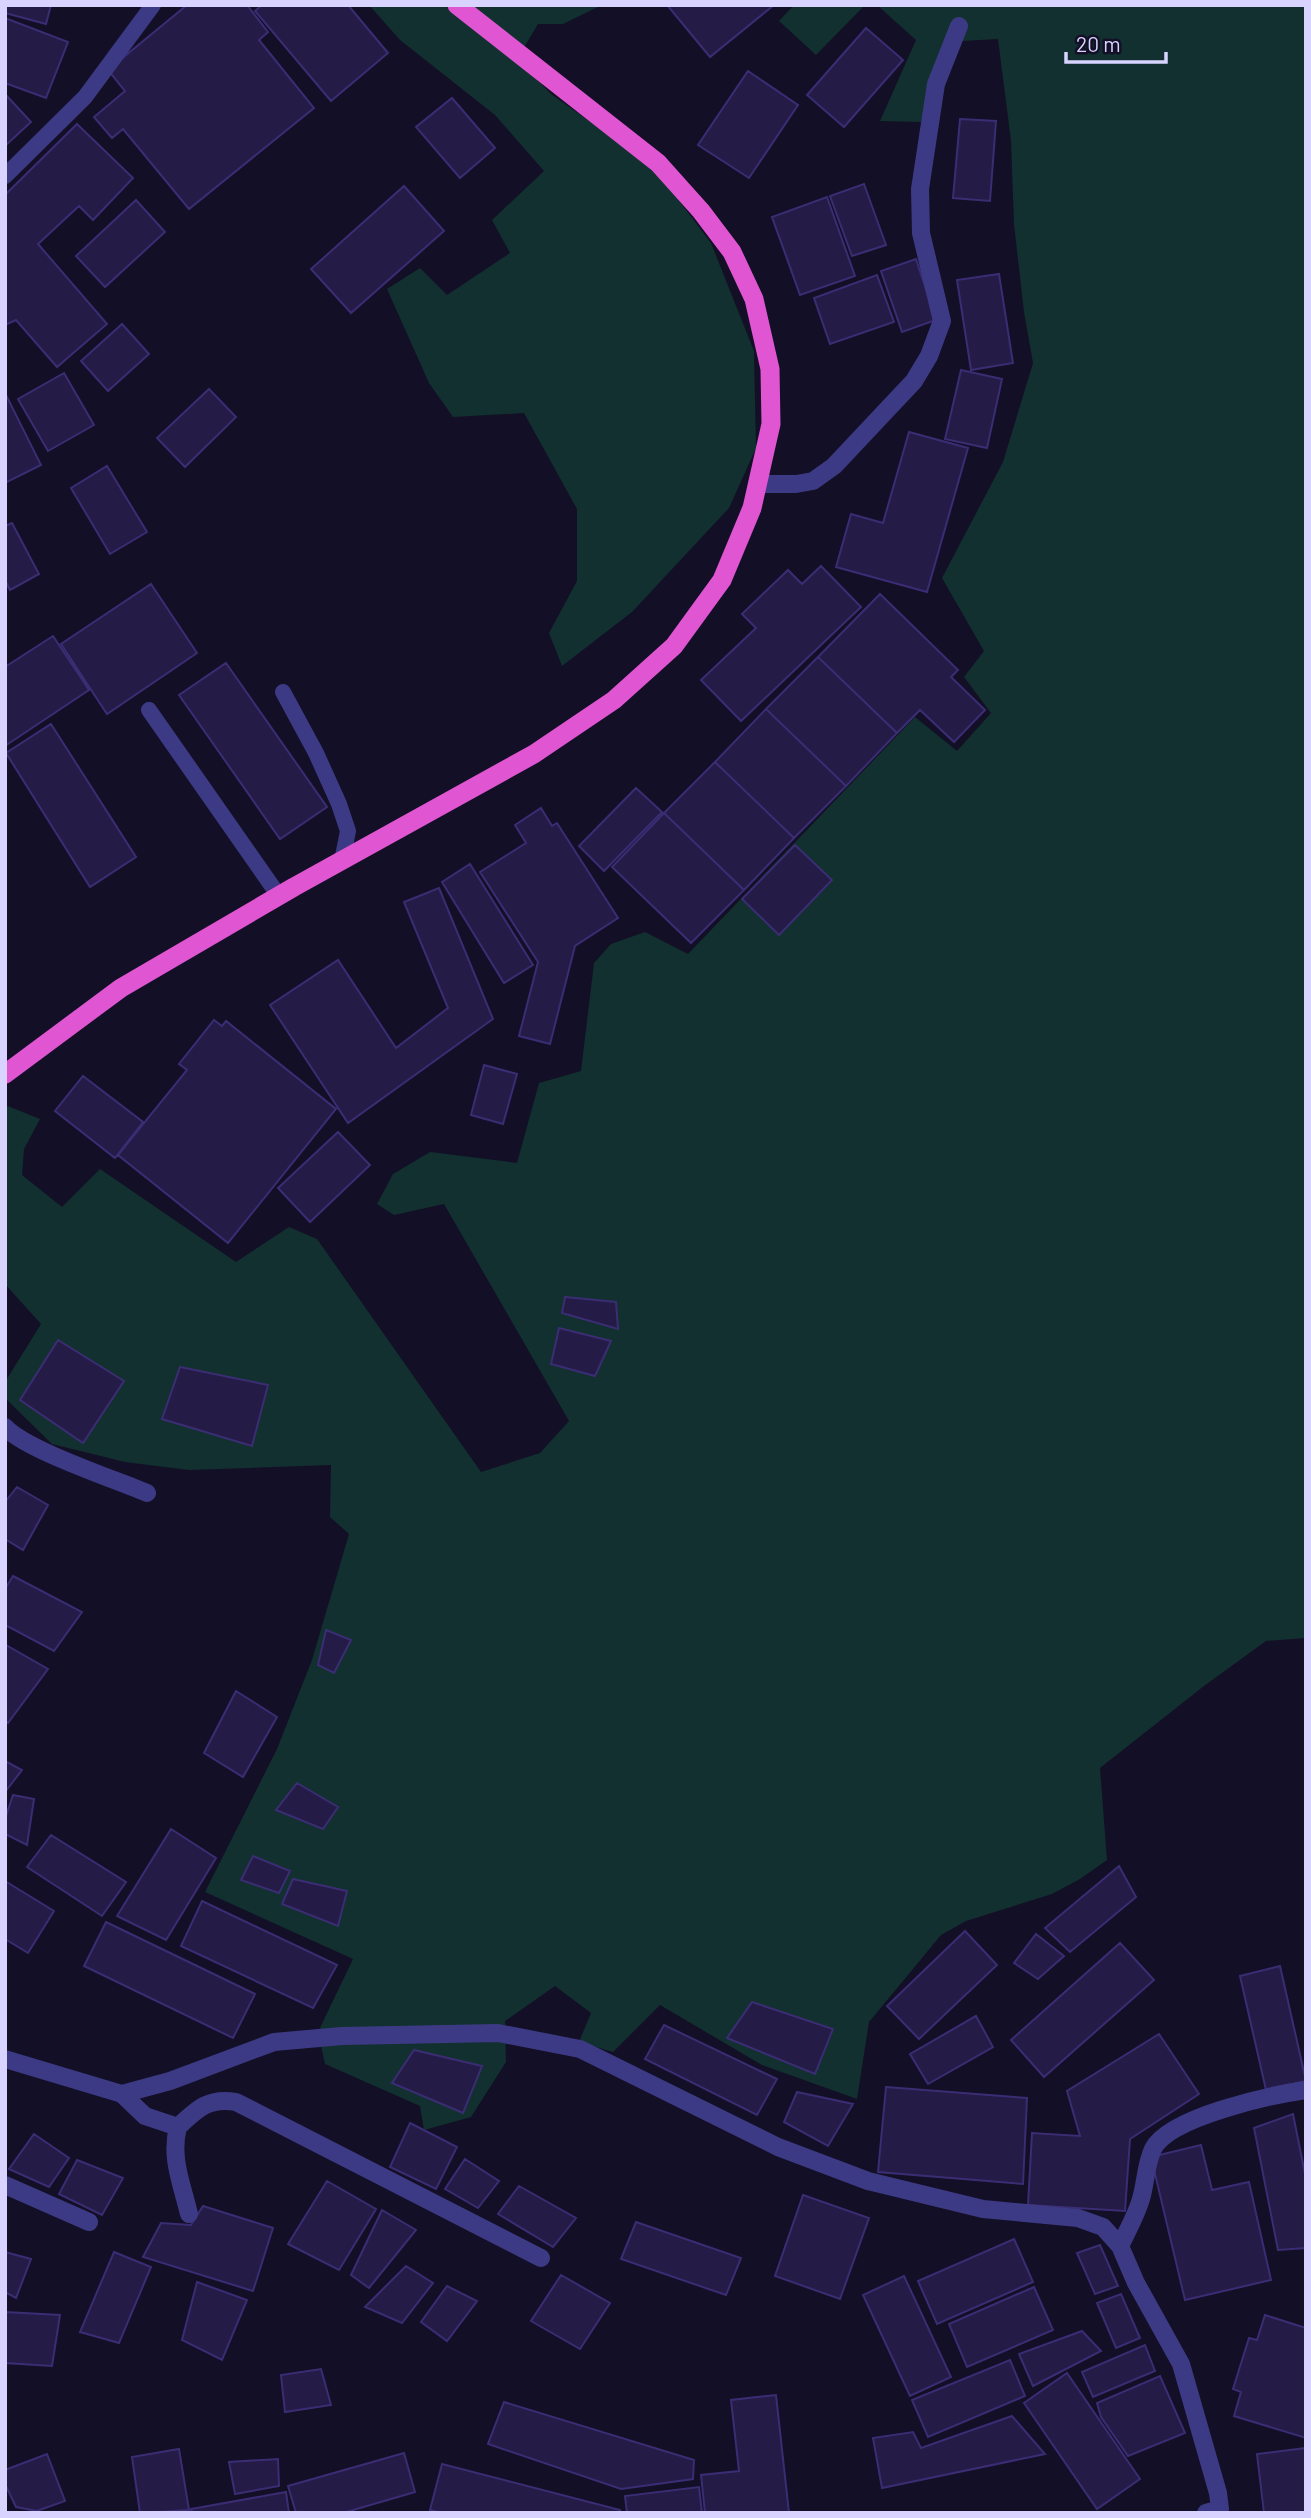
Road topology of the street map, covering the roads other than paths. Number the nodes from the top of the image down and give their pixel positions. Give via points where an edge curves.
1 (153, 5) edge
2 (457, 5) edge
3 (959, 26) dead end
4 (5, 177) edge
5 (757, 484) junction
6 (282, 692) dead end
7 (149, 710) dead end
8 (342, 861) junction
9 (279, 895) junction
10 (5, 1074) edge
11 (5, 1427) edge
12 (146, 1493) dead end
13 (5, 2059) edge
14 (1306, 2090) edge
15 (122, 2094) junction
16 (178, 2127) junction
17 (5, 2185) edge
18 (189, 2214) dead end
19 (89, 2222) dead end
20 (1120, 2246) junction
21 (541, 2258) dead end
22 (1217, 2512) edge

1 - 4 lane via 85,97
2 - 5 highway via 658,163 732,252 754,299 770,369 771,424
3 - 5 street via 936,84 920,189 921,233 942,321 929,356 915,381 834,466 813,481
5 - 8 highway via 752,508 722,580 674,646 614,700 534,754
6 - 8 lane via 339,804 348,831
7 - 9 lane
8 - 9 highway
9 - 10 highway via 121,988
11 - 12 street via 51,1454
13 - 15 street
14 - 20 street via 1199,2117 1168,2134 1154,2147 1141,2201
15 - 16 street via 145,2116
15 - 20 street via 274,2042 498,2033 580,2049 778,2147 868,2181 983,2209 1077,2218 1103,2227
16 - 18 street via 175,2161
16 - 21 street via 207,2104 221,2099 236,2102
17 - 19 street
20 - 22 street via 1181,2364 1218,2493

